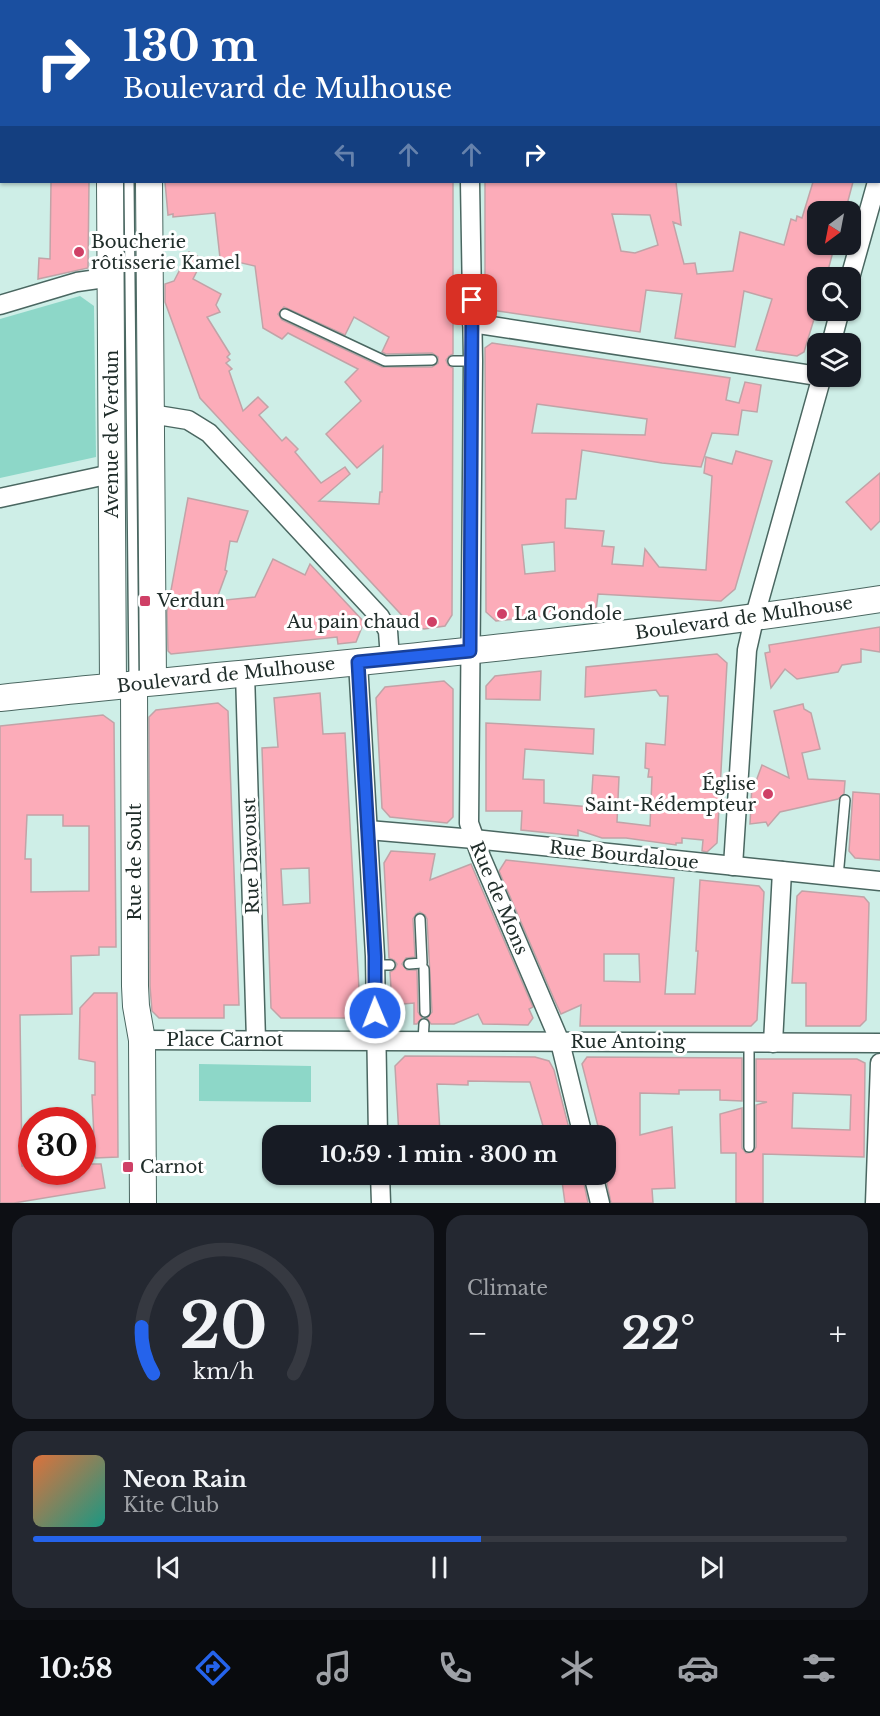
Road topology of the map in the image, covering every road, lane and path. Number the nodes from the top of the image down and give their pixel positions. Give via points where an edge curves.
1 (110, 183) edge
2 (129, 183) edge
3 (149, 183) edge
4 (470, 183) edge
5 (877, 183) edge
6 (853, 267) edge
7 (111, 277) junction
8 (0, 305) edge
9 (285, 314) dead end
10 (472, 323) junction
11 (432, 360) dead end
12 (453, 361) dead end
13 (473, 362) junction
14 (807, 374) edge
15 (817, 387) edge
16 (151, 414) junction
17 (111, 474) junction
18 (0, 498) edge
19 (880, 599) edge
20 (754, 618) junction
21 (470, 651) junction
22 (390, 659) junction
23 (358, 662) junction
24 (245, 673) junction
25 (133, 684) junction
26 (0, 698) edge
27 (845, 800) dead end
28 (368, 830) junction
29 (474, 839) junction
30 (733, 866) junction
31 (782, 871) junction
32 (838, 877) junction
33 (880, 881) edge
34 (420, 919) dead end
35 (409, 964) dead end
36 (424, 969) dead end
37 (424, 1012) dead end
38 (142, 1040) junction
39 (256, 1040) junction
40 (375, 1041) junction
41 (560, 1042) junction
42 (749, 1043) junction
43 (772, 1043) junction
44 (880, 1043) edge
45 (880, 1064) edge
46 (378, 1125) edge
47 (581, 1125) edge
48 (749, 1147) dead end
49 (380, 1185) edge
50 (596, 1185) edge
51 (143, 1203) edge
52 (381, 1203) edge
53 (600, 1203) edge
54 (875, 1203) edge

1 - 7 street, Avenue de Verdun
2 - 25 lane
3 - 16 street
4 - 10 street, Rue de Mons
5 - 6 street
7 - 8 street via 77,282
7 - 17 street, Avenue de Verdun
9 - 11 lane via 385,361
10 - 13 street, Rue de Mons
10 - 14 street
12 - 13 lane
13 - 21 street, Rue de Mons
15 - 20 street
16 - 22 street via 188,420 209,433 380,617 388,632
16 - 25 street
17 - 18 street
17 - 25 street, Avenue de Verdun
19 - 20 street, Boulevard de Mulhouse
20 - 21 street, Boulevard de Mulhouse
20 - 30 street via 747,650
21 - 22 street, Boulevard de Mulhouse
21 - 29 street, Rue de Mons via 469,824
22 - 23 street, Boulevard de Mulhouse
23 - 24 street, Boulevard de Mulhouse
23 - 28 street
24 - 25 street, Boulevard de Mulhouse
24 - 39 street, Rue Davoust
25 - 26 street, Boulevard de Mulhouse
25 - 38 street, Rue de Soult via 135,992
27 - 32 lane
28 - 29 street, Rue Bourdaloue
28 - 40 street via 382,965
29 - 30 street, Rue Bourdaloue
29 - 41 street, Rue de Mons
30 - 31 street, Rue Bourdaloue
31 - 32 street, Rue Bourdaloue
31 - 43 street
32 - 33 street, Rue Bourdaloue
34 - 35 lane via 422,963
36 - 37 lane
38 - 39 street, Place Carnot
38 - 51 street, Place Carnot
39 - 40 street, Place Carnot
40 - 41 street, Rue Antoing via 424,1032
40 - 46 street
41 - 42 street, Rue Antoing
41 - 47 street, Rue de Mons
42 - 43 street, Rue Antoing
42 - 48 lane
43 - 44 street, Rue Antoing
45 - 54 street
49 - 52 street
50 - 53 street

